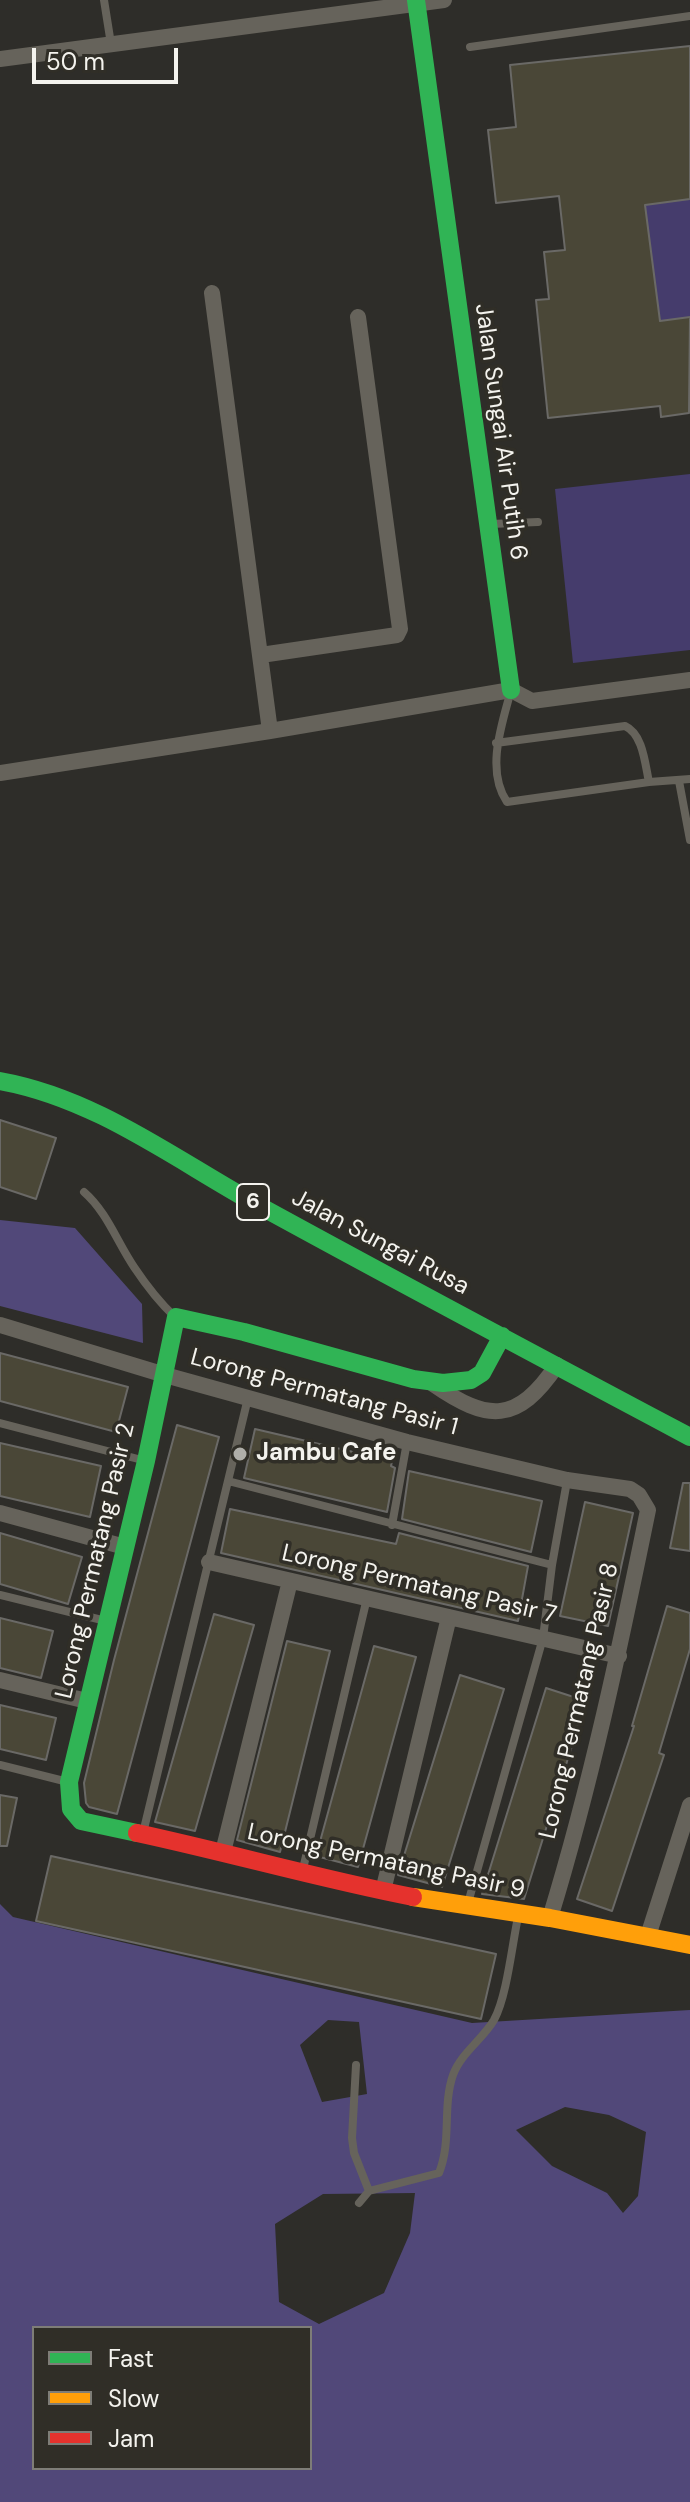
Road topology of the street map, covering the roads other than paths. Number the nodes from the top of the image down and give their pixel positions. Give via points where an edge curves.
1 (104, 0) edge
2 (444, 0) edge
3 (416, 1) edge
4 (690, 16) edge
5 (111, 44) junction
6 (470, 47) dead end
7 (0, 59) edge
8 (212, 293) dead end
9 (358, 317) dead end
10 (538, 522) dead end
11 (488, 524) junction
12 (261, 655) junction
13 (690, 680) edge
14 (511, 690) junction
15 (270, 731) junction
16 (496, 743) junction
17 (0, 773) edge
18 (690, 779) edge
19 (679, 781) junction
20 (649, 782) junction
21 (690, 840) edge
22 (0, 1081) edge
23 (84, 1192) dead end
24 (176, 1317) junction
25 (0, 1325) edge
26 (502, 1336) junction
27 (557, 1365) junction
28 (165, 1375) junction
29 (431, 1383) junction
30 (248, 1398) junction
31 (0, 1423) edge
32 (690, 1437) edge
33 (407, 1442) junction
34 (146, 1461) junction
35 (567, 1480) junction
36 (228, 1481) junction
37 (639, 1495) joint
38 (0, 1513) edge
39 (392, 1525) junction
40 (125, 1547) junction
41 (209, 1562) junction
42 (552, 1565) junction
43 (290, 1581) junction
44 (0, 1595) edge
45 (367, 1598) junction
46 (449, 1617) junction
47 (107, 1622) junction
48 (543, 1638) junction
49 (619, 1656) junction
50 (0, 1680) edge
51 (87, 1701) junction
52 (0, 1765) edge
53 (69, 1782) junction
54 (690, 1805) edge
55 (75, 1815) joint
56 (142, 1834) junction
57 (223, 1852) junction
58 (302, 1874) junction
59 (383, 1891) junction
60 (466, 1907) junction
61 (518, 1916) junction
62 (550, 1918) junction
63 (648, 1936) junction
64 (690, 1945) edge
65 (356, 2065) dead end
66 (369, 2191) junction
67 (359, 2203) dead end

1 - 5 lane
2 - 3 street
3 - 5 street
3 - 11 street, Jalan Sungai Air Putih 6
4 - 6 lane
5 - 7 street
8 - 12 street
9 - 12 street via 400,629 397,635
10 - 11 lane
11 - 14 street, Jalan Sungai Air Putih 6
12 - 15 street
13 - 14 street via 532,701
14 - 15 street
14 - 16 lane
15 - 17 street
16 - 20 lane via 625,726 638,737
16 - 20 lane via 507,802
18 - 19 lane
19 - 20 lane
19 - 21 lane
22 - 26 street, Jalan Sungai Rusa / 6 via 46,1090 80,1106
23 - 24 lane via 152,1293
24 - 28 street, Lorong Permatang Pasir 2
24 - 29 street
25 - 28 street, Lorong Permatang Pasir 1
26 - 27 street, Jalan Sungai Rusa / 6
26 - 29 street via 481,1375 470,1381
27 - 29 street via 526,1402 490,1412
27 - 32 street, Jalan Sungai Rusa / 6
28 - 30 street, Lorong Permatang Pasir 1
28 - 34 street, Lorong Permatang Pasir 2
30 - 33 street, Lorong Permatang Pasir 1
30 - 36 lane
31 - 34 lane
33 - 35 street, Lorong Permatang Pasir 1
33 - 39 lane
34 - 40 street, Lorong Permatang Pasir 2
35 - 37 street, Lorong Permatang Pasir 1 via 630,1489
35 - 42 lane
36 - 39 lane
36 - 41 lane
37 - 49 street, Lorong Permatang Pasir 8 via 648,1510
38 - 40 street
39 - 42 lane
40 - 47 street, Lorong Permatang Pasir 2
41 - 43 street, Lorong Permatang Pasir 7
41 - 56 lane
42 - 48 lane
43 - 45 street, Lorong Permatang Pasir 7
43 - 57 street
44 - 47 lane
45 - 46 street, Lorong Permatang Pasir 7
45 - 58 lane
46 - 48 street, Lorong Permatang Pasir 7
46 - 59 street
47 - 51 street, Lorong Permatang Pasir 2
48 - 49 street, Lorong Permatang Pasir 7
48 - 60 lane
49 - 62 street, Lorong Permatang Pasir 8
50 - 51 street
51 - 53 street, Lorong Permatang Pasir 2
52 - 53 lane
53 - 55 street, Lorong Permatang Pasir 2
54 - 63 street
55 - 56 street, Lorong Permatang Pasir 9 via 81,1821
56 - 57 street, Lorong Permatang Pasir 9
57 - 58 street, Lorong Permatang Pasir 9
58 - 59 street, Lorong Permatang Pasir 9
59 - 60 street, Lorong Permatang Pasir 9
60 - 61 street, Lorong Permatang Pasir 9
61 - 62 street, Lorong Permatang Pasir 9
61 - 66 lane via 499,2010 455,2070 447,2094 446,2156 439,2173
62 - 63 street, Lorong Permatang Pasir 9
63 - 64 street, Lorong Permatang Pasir 9
65 - 66 lane via 352,2138
66 - 67 lane

